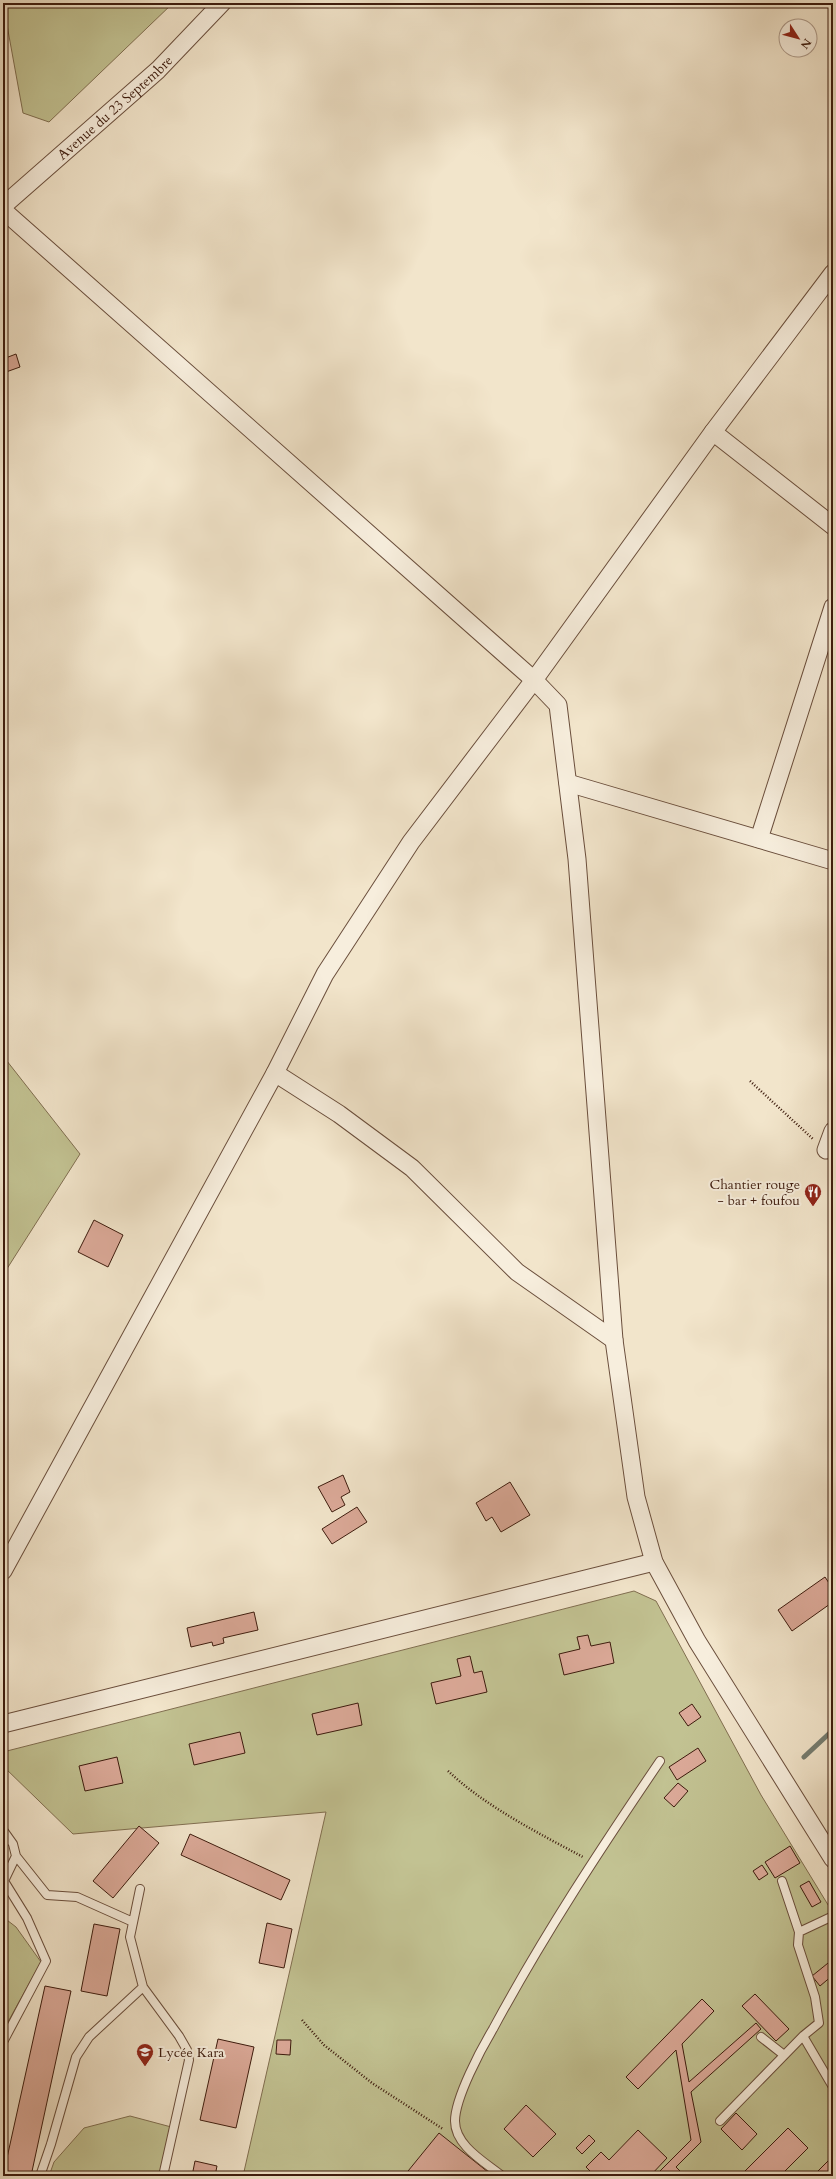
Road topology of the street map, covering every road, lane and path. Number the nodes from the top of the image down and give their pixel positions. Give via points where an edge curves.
1 (222, 3) edge
2 (3, 206) edge
3 (3, 210) edge
4 (833, 273) edge
5 (713, 432) junction
6 (833, 526) edge
7 (833, 607) edge
8 (534, 680) junction
9 (568, 783) junction
10 (759, 839) junction
11 (833, 861) edge
12 (275, 1073) junction
13 (750, 1081) dead end
14 (833, 1131) edge
15 (826, 1150) joint
16 (614, 1340) junction
17 (654, 1562) junction
18 (3, 1571) edge
19 (3, 1724) edge
20 (660, 1761) dead end
21 (448, 1771) dead end
22 (3, 1830) edge
23 (16, 1856) junction
24 (833, 1859) edge
25 (592, 1862) junction
26 (782, 1881) dead end
27 (140, 1888) dead end
28 (833, 1916) edge
29 (133, 1922) junction
30 (799, 1932) junction
31 (142, 1986) junction
32 (302, 2020) dead end
33 (761, 2036) dead end
34 (803, 2036) junction
35 (3, 2042) edge
36 (784, 2055) junction
37 (833, 2087) edge
38 (720, 2121) dead end
39 (460, 2141) junction
40 (40, 2176) edge
41 (163, 2176) edge
42 (502, 2176) edge

1 - 2 street, Avenue du 23 Septembre via 158,70
3 - 8 street
4 - 5 street
5 - 6 street
5 - 8 street
7 - 10 street
8 - 9 street via 558,705
8 - 12 street via 411,842 325,974
9 - 10 street
9 - 16 street via 578,867
10 - 11 street
12 - 16 street via 339,1114 412,1168 517,1272
12 - 18 street
13 - 15 path
14 - 15 street
16 - 17 street via 636,1497
17 - 19 street
17 - 24 street via 697,1641
20 - 25 lane
21 - 25 path via 492,1804
22 - 23 lane via 13,1844
23 - 29 lane via 47,1895 77,1897
23 - 35 lane via 4,1881 28,1918 46,1961
25 - 39 lane via 514,1990 480,2052 462,2093 455,2121
26 - 30 lane
27 - 29 lane
28 - 30 lane
29 - 31 lane via 130,1937
30 - 34 lane via 798,1945 815,1997 819,2022
31 - 40 lane via 89,2036 76,2057 52,2144
31 - 41 lane via 180,2036 189,2060
32 - 39 path via 324,2046 366,2078
33 - 36 lane
34 - 36 lane
34 - 37 lane
36 - 38 lane
39 - 42 lane

